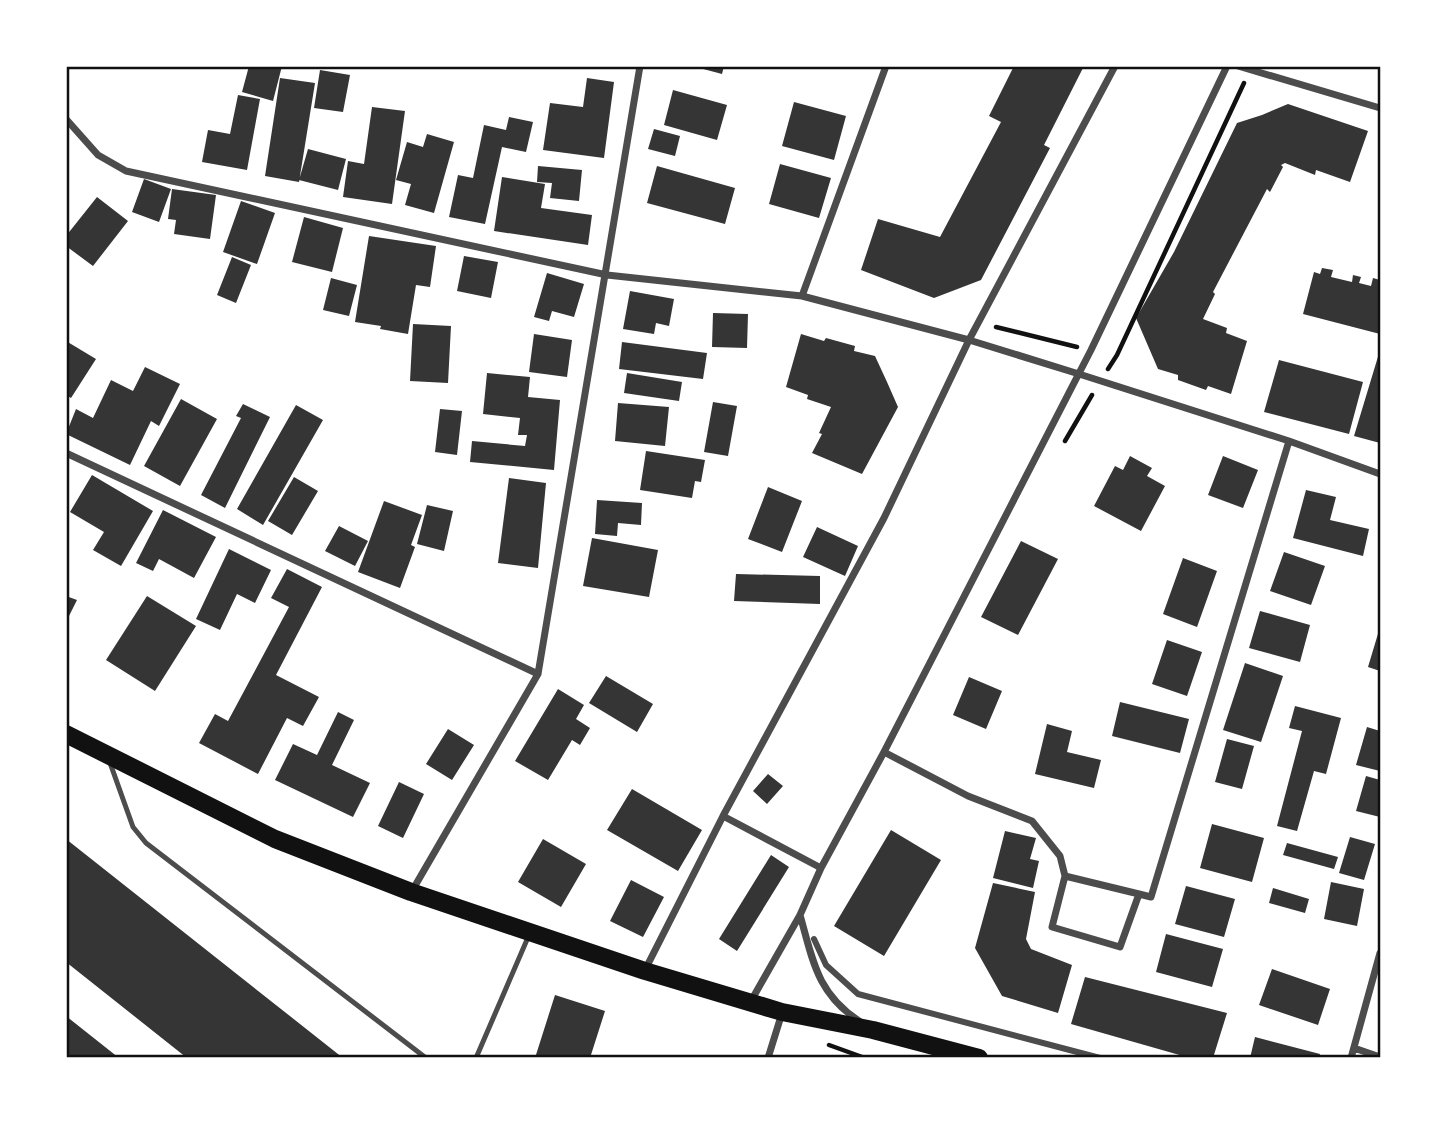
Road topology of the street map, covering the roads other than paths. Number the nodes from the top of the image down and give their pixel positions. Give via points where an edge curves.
1 (640, 66) edge
2 (886, 66) edge
3 (1115, 66) edge
4 (1227, 66) edge
5 (1238, 66) edge
6 (1381, 108) edge
7 (66, 119) edge
8 (607, 275) junction
9 (802, 296) junction
10 (969, 340) junction
11 (1079, 374) junction
12 (1289, 441) junction
13 (66, 453) edge
14 (1381, 474) edge
15 (538, 674) junction
16 (66, 734) edge
17 (884, 752) junction
18 (107, 755) junction
19 (723, 816) junction
20 (821, 868) junction
21 (1065, 876) junction
22 (411, 892) junction
23 (1139, 894) junction
24 (800, 915) junction
25 (531, 932) junction
26 (814, 939) dead end
27 (1381, 953) edge
28 (645, 971) junction
29 (751, 1001) junction
30 (782, 1012) junction
31 (873, 1030) junction
32 (1354, 1048) junction
33 (1381, 1057) edge
34 (426, 1058) edge
35 (476, 1058) edge
36 (768, 1058) edge
37 (978, 1058) edge
38 (1100, 1058) edge
39 (1351, 1058) edge

1 - 8 street
2 - 9 street
3 - 10 street
4 - 11 street
5 - 6 street
7 - 8 street via 98,155 126,171
8 - 9 street
8 - 15 street
9 - 10 street
10 - 11 street
10 - 19 street via 884,518
11 - 12 street
11 - 17 street
12 - 14 street
12 - 23 street via 1151,897
13 - 15 street
15 - 22 street
16 - 18 main road
17 - 20 street
17 - 21 street via 968,796 1032,821 1060,856
18 - 22 main road via 275,839
18 - 34 lane via 133,827 146,843
19 - 20 street
19 - 28 street
20 - 24 street
21 - 23 street
21 - 23 street via 1052,926 1120,947
22 - 25 main road
24 - 29 street
24 - 31 street via 812,959 831,999
25 - 28 main road
25 - 35 lane
26 - 38 street via 826,965 858,994
27 - 32 street
28 - 29 main road
29 - 30 main road
30 - 31 main road
30 - 36 street
31 - 37 main road
32 - 33 street
32 - 39 street

